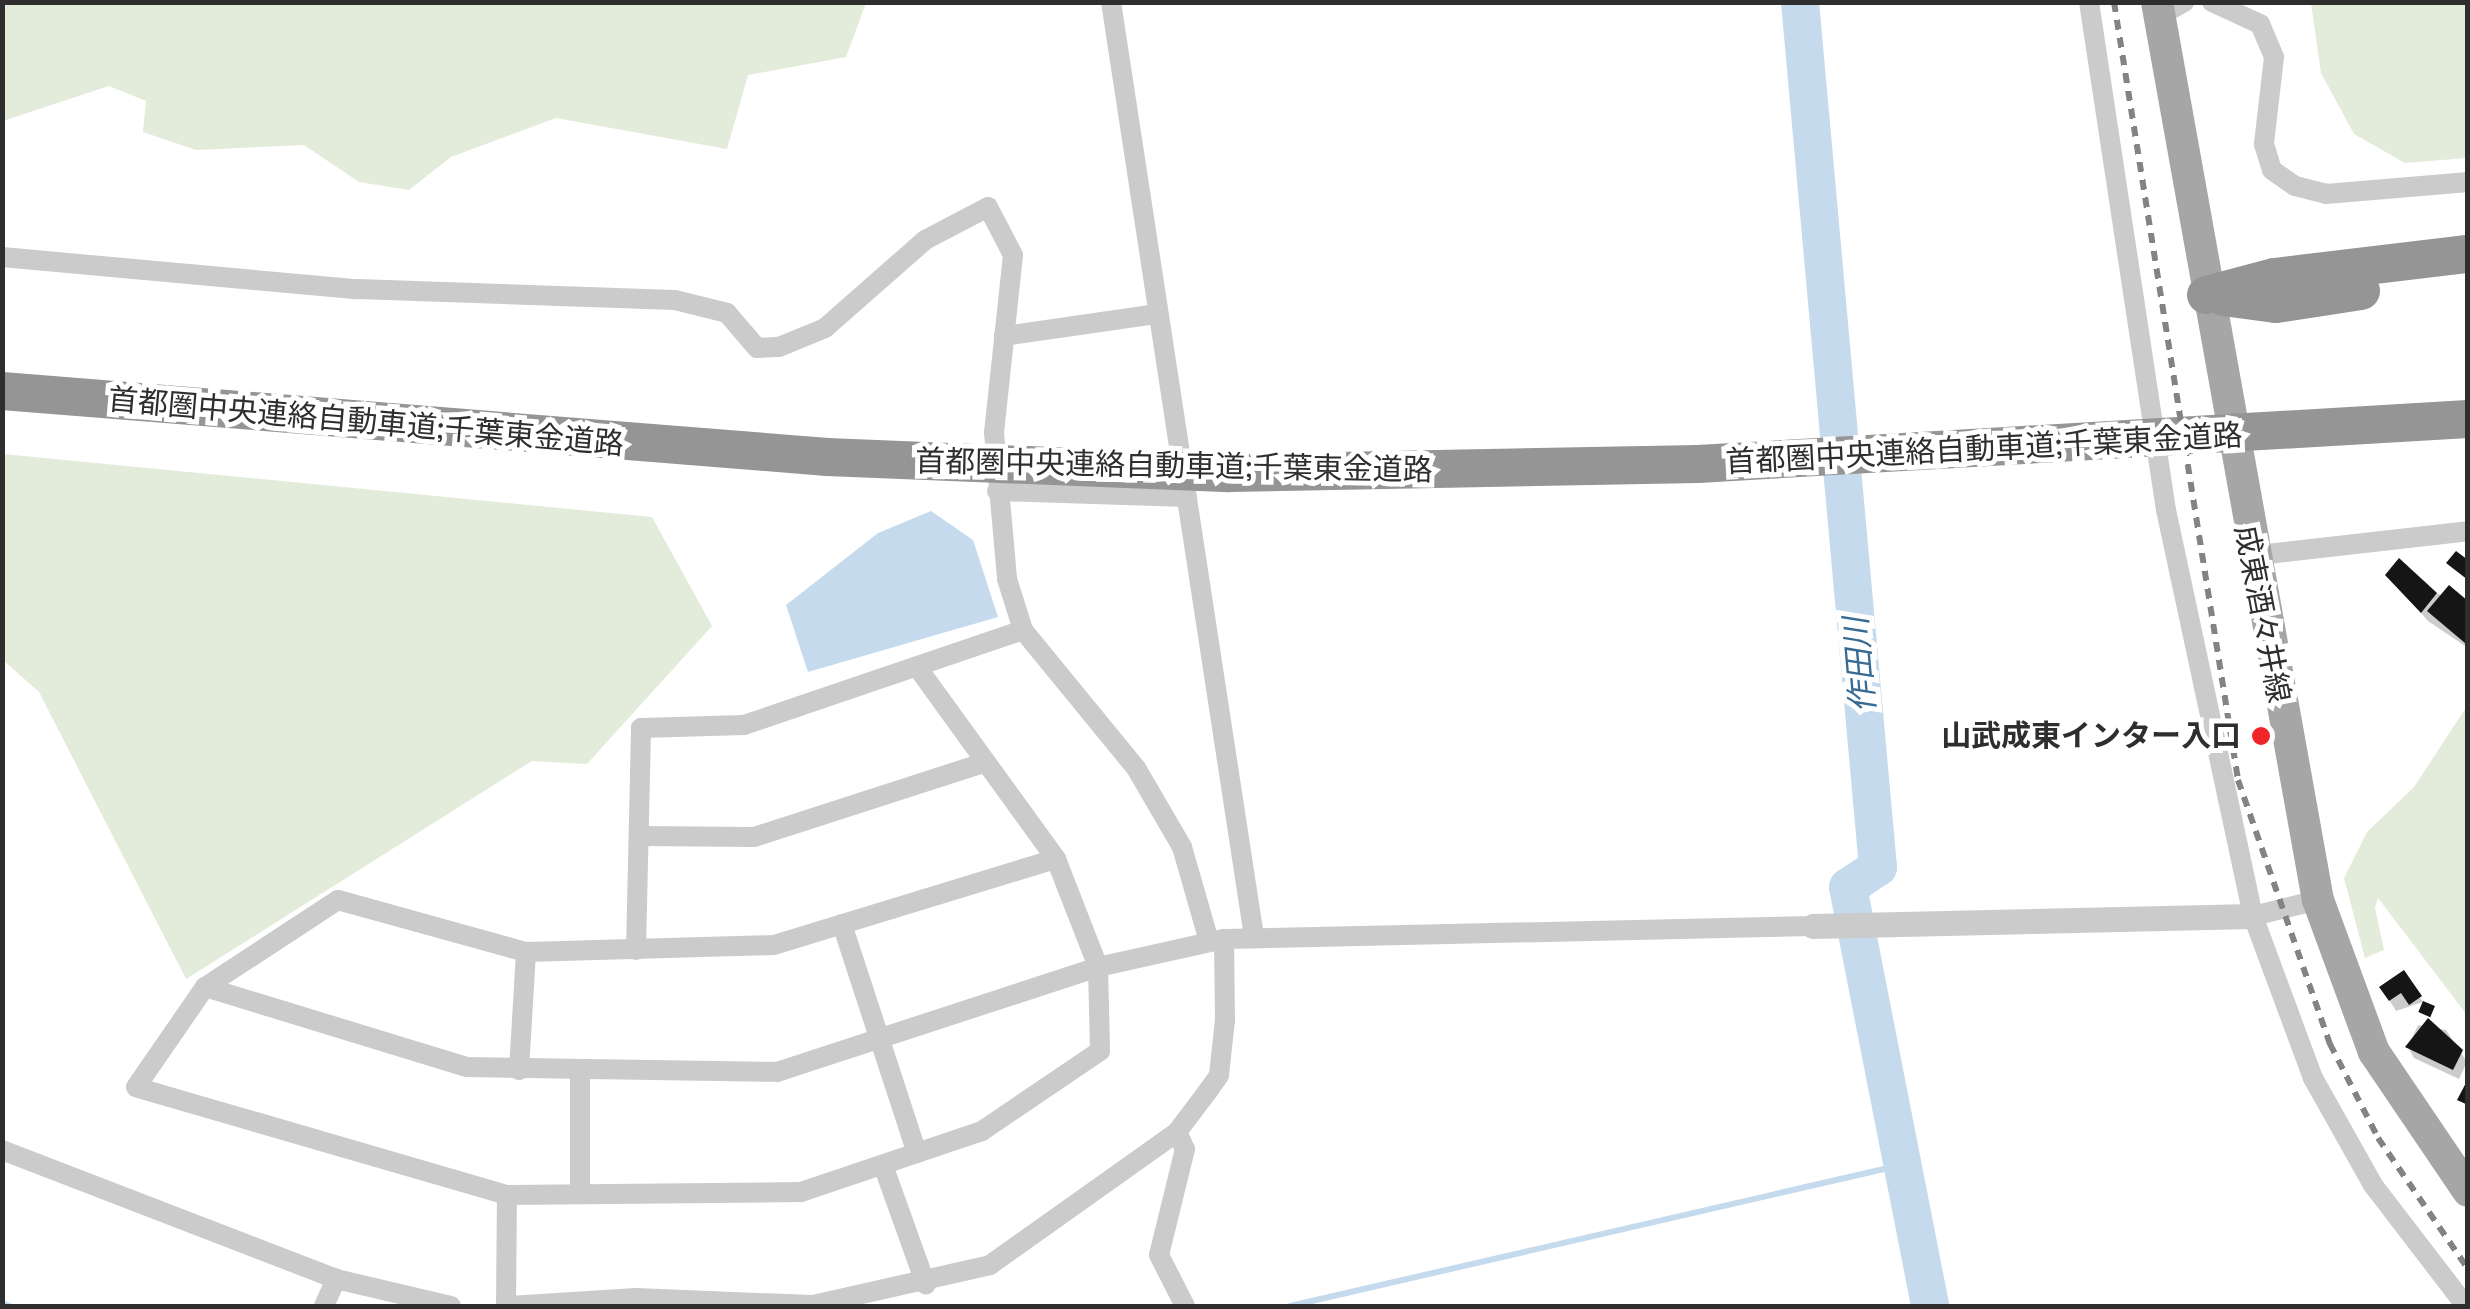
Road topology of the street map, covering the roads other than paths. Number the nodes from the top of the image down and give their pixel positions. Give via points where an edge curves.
1 (1110, 2) edge
2 (2089, 2) edge
3 (2212, 2) edge
4 (2167, 7) edge
5 (2468, 182) edge
6 (2468, 254) edge
7 (2, 257) edge
8 (2468, 274) edge
9 (2206, 295) junction
10 (1157, 314) junction
11 (1004, 336) junction
12 (2, 391) edge
13 (2468, 418) edge
14 (998, 492) junction
15 (1187, 496) junction
16 (2468, 531) edge
17 (2250, 556) junction
18 (1023, 630) junction
19 (920, 671) junction
20 (980, 764) junction
21 (639, 836) junction
22 (1056, 858) junction
23 (2318, 900) junction
24 (2253, 916) junction
25 (842, 924) junction
26 (1814, 926) joint
27 (1254, 937) junction
28 (1216, 940) junction
29 (636, 950) junction
30 (526, 952) junction
31 (1098, 968) junction
32 (205, 987) junction
33 (875, 1040) junction
34 (519, 1070) junction
35 (580, 1070) junction
36 (1177, 1132) junction
37 (2, 1150) edge
38 (917, 1154) junction
39 (883, 1164) junction
40 (2468, 1191) edge
41 (580, 1194) junction
42 (506, 1195) junction
43 (336, 1279) junction
44 (926, 1285) junction
45 (324, 1306) edge
46 (451, 1306) edge
47 (508, 1306) edge
48 (1185, 1306) edge
49 (2466, 1306) edge

1 - 10 street
2 - 24 street via 2166,510
3 - 5 street via 2260,24 2274,57 2264,144 2272,170 2294,186 2326,194
4 - 9 main road, 成東酒々井線
6 - 9 highway via 2274,277
7 - 11 street via 356,289 675,300 710,305 757,348 779,347 825,328 925,240 988,208 1012,256
8 - 9 highway via 2276,304
9 - 17 main road, 成東酒々井線
10 - 11 street
10 - 15 street
11 - 14 street
12 - 13 highway, 首都圏中央連絡自動車道;千葉東金道路 via 644,444 1230,473 1430,472 2206,440
14 - 15 street
14 - 18 street via 1000,552
15 - 27 street
16 - 17 street
17 - 23 main road, 成東酒々井線
18 - 19 street
18 - 28 street via 1136,768 1188,862
19 - 20 street
19 - 21 street via 744,725 641,728
20 - 21 street via 754,836
20 - 22 street
21 - 29 street
22 - 25 street
22 - 31 street
23 - 24 street
23 - 40 main road, 成東酒々井線 via 2374,1052
24 - 26 street
24 - 49 street via 2313,1078 2372,1185
25 - 29 street via 774,945
25 - 33 street
26 - 27 street
27 - 28 street
28 - 31 street
28 - 36 street via 1220,1075
29 - 30 street
30 - 32 street via 338,900
30 - 34 street
31 - 33 street
31 - 38 street via 1100,1051 982,1132
32 - 34 street via 467,1067
32 - 42 street via 136,1087
33 - 35 street via 777,1072
33 - 38 street
34 - 35 street
35 - 41 street
36 - 44 street via 990,1265
36 - 48 street via 1185,1149 1160,1254
37 - 43 street
38 - 39 street
39 - 41 street via 800,1192
39 - 44 street
41 - 42 street
42 - 47 street
43 - 45 street
43 - 46 street
44 - 47 street via 812,1305 636,1298

